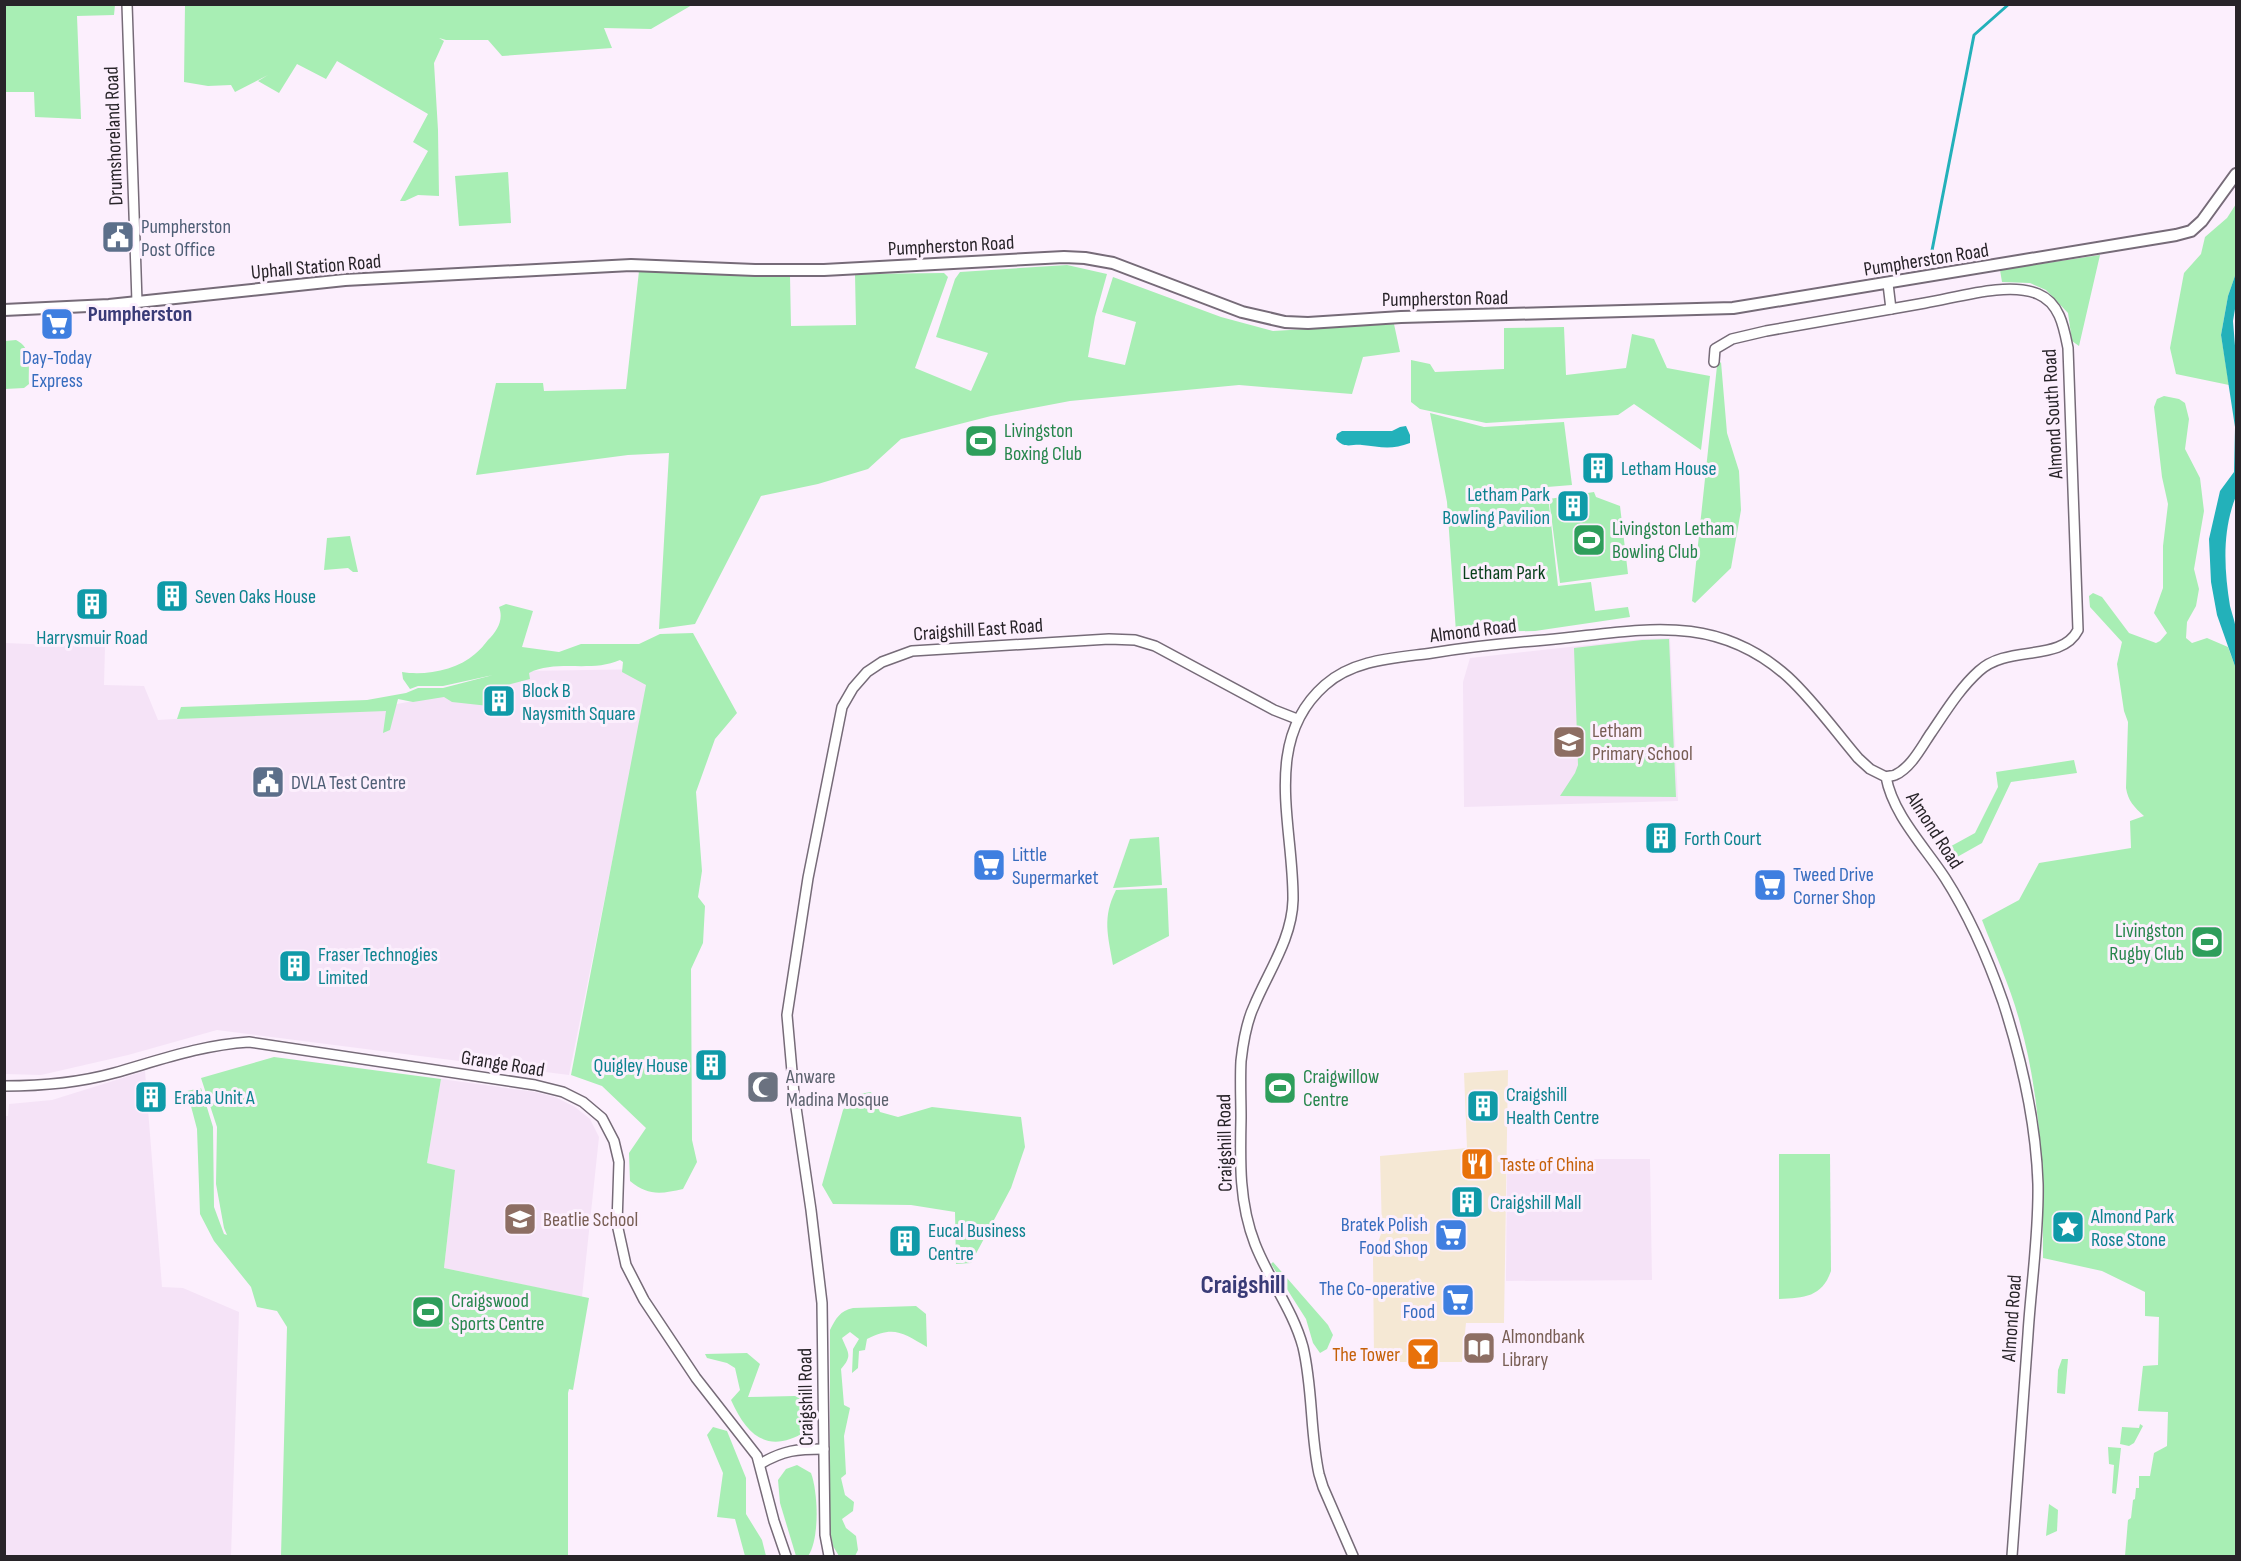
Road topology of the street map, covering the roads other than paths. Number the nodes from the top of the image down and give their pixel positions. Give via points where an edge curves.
1 (127, 4) edge
2 (2236, 174) edge
3 (631, 265) joint
4 (1888, 284) junction
5 (137, 302) junction
6 (1891, 309) junction
7 (4, 310) edge
8 (1714, 362) dead end
9 (1297, 719) junction
10 (1886, 777) junction
11 (4, 1086) edge
12 (794, 1094) joint
13 (824, 1449) junction
14 (760, 1464) junction
15 (786, 1557) edge
16 (830, 1557) edge
17 (1353, 1557) edge
18 (2012, 1557) edge

1 - 5 street, Drumshoreland Road
2 - 4 main road, Pumpherston Road via 2192,231
3 - 4 main road, Pumpherston Road via 824,270 1085,258 1113,263 1242,312 1308,323 1401,316 1733,308
3 - 5 main road, Uphall Station Road via 345,280
4 - 6 street
5 - 7 main road, Uphall Station Road
6 - 8 street, Almond South Road via 1732,339 1715,349
6 - 10 street, Almond South Road via 1983,292 2021,290 2039,294 2062,319 2068,348 2079,622 2075,637 2063,646 2008,656 1983,667 1969,680 1911,762 1897,775
9 - 10 street, Almond Road via 1324,685 1355,667 1377,660 1640,630 1686,630 1732,642 1780,670 1858,758
9 - 12 street, Craigshill East Road via 1144,642 1109,639 918,651 897,655 867,672 842,707 808,878 787,1015
9 - 17 street, Craigshill Road via 1286,759 1293,902 1284,944 1252,1009 1245,1033 1240,1179 1243,1205 1256,1246 1293,1317 1303,1348 1319,1474
10 - 18 street, Almond Road via 1896,805 1946,879 1989,963 2013,1034 2031,1113 2038,1184
11 - 14 street, Grange Road via 56,1085 204,1046 249,1042 563,1092 602,1118 614,1141 619,1162 617,1224 626,1265 635,1284 696,1378
12 - 13 street, Craigshill Road via 819,1275
13 - 14 street via 796,1449
13 - 16 street, Craigshill Road via 825,1535
14 - 15 street, Grange Road

